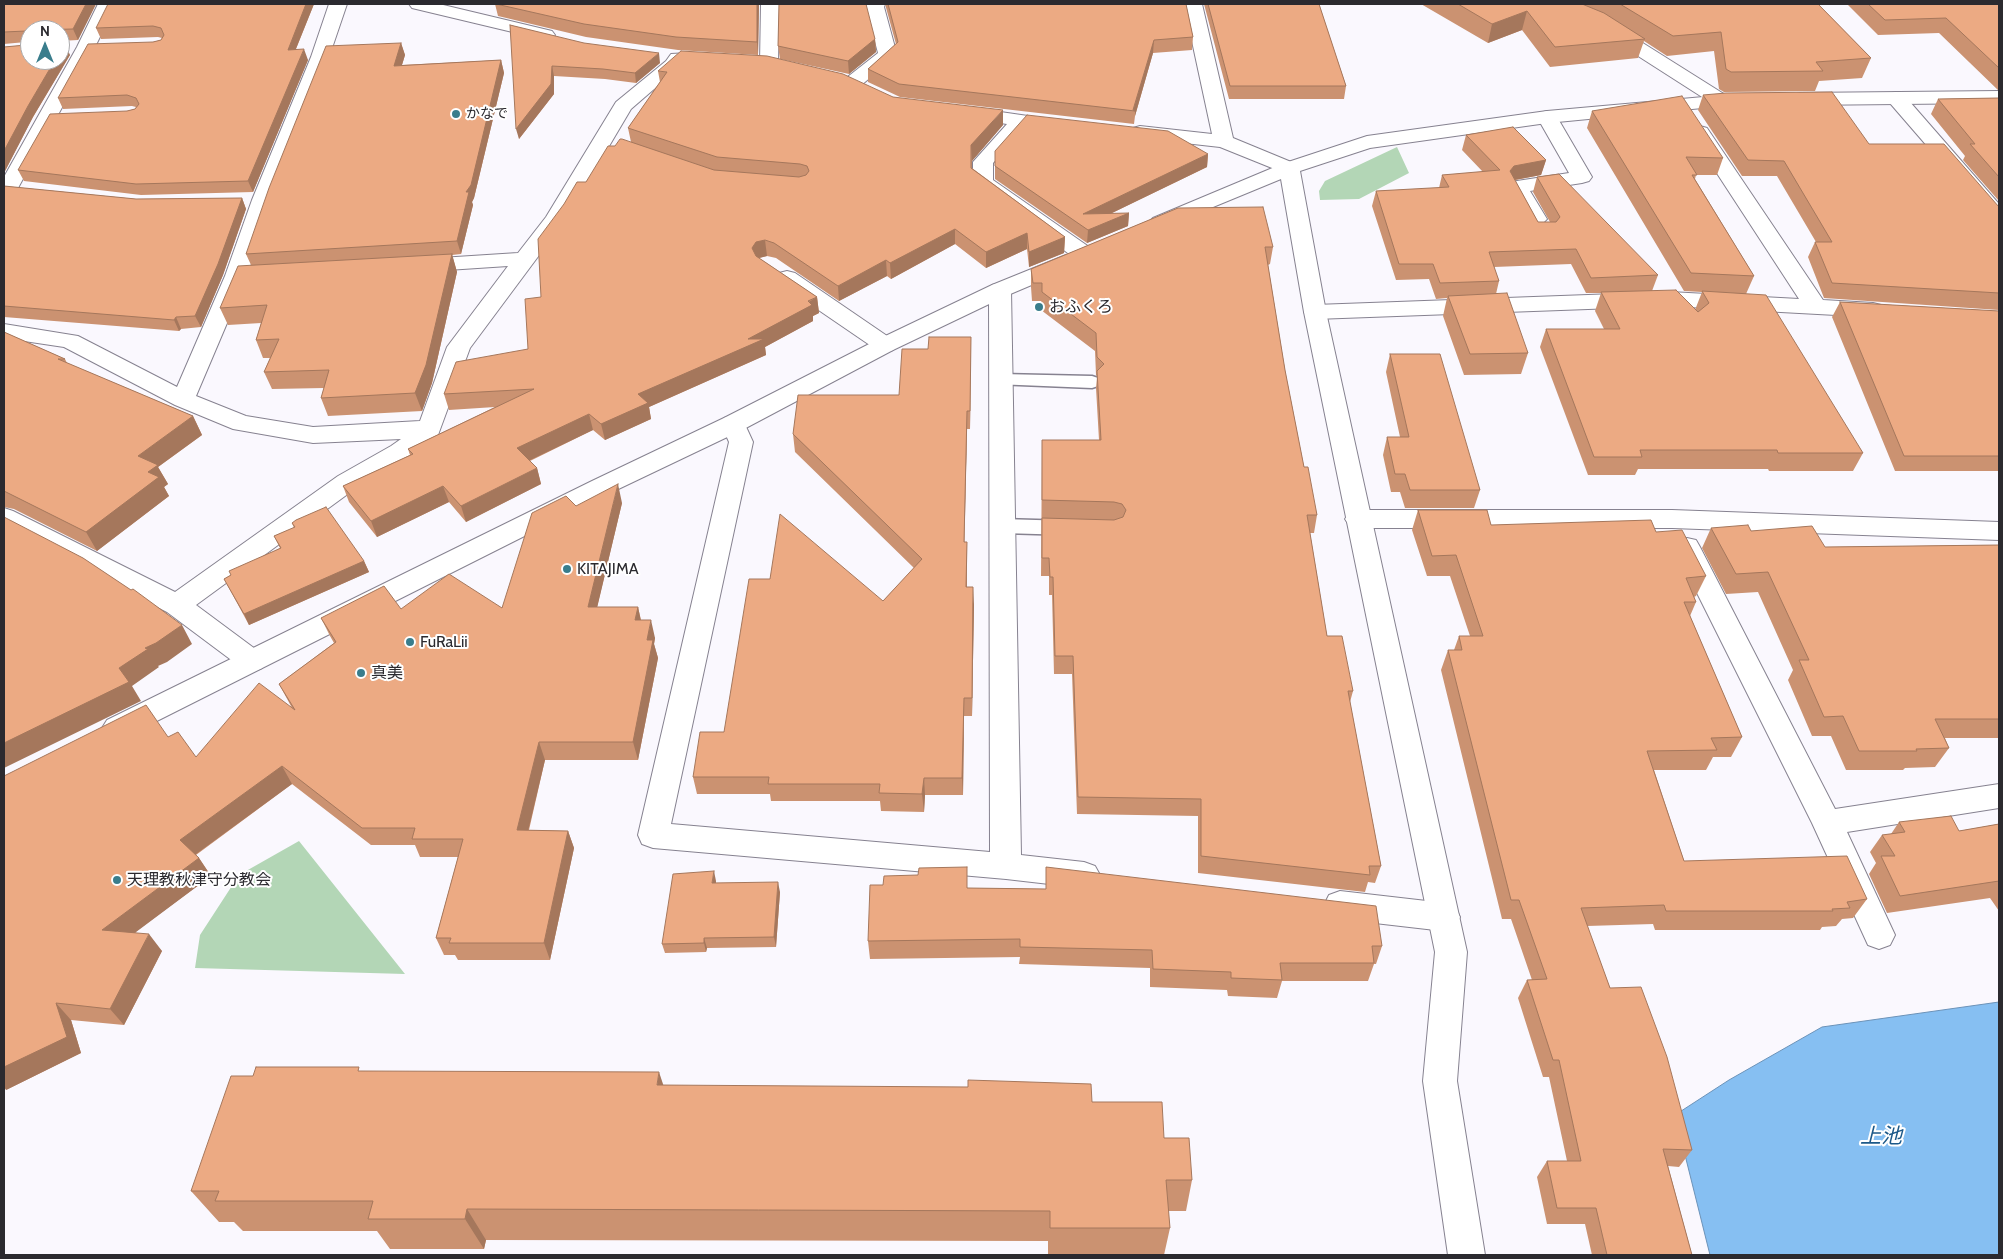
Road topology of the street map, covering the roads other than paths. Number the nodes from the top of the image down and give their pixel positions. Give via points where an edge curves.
1 (107, 4) edge
2 (338, 4) edge
3 (418, 4) edge
4 (770, 4) edge
5 (876, 4) edge
6 (1193, 4) edge
7 (1553, 4) edge
8 (567, 41) edge
9 (705, 60) edge
10 (769, 64) edge
11 (852, 84) edge
12 (1999, 96) edge
13 (1896, 98) junction
14 (1779, 99) edge
15 (1720, 100) junction
16 (1759, 100) edge
17 (1682, 104) junction
18 (943, 110) edge
19 (1547, 117) junction
20 (1119, 130) edge
21 (1224, 141) junction
22 (1289, 168) junction
23 (13, 189) edge
24 (1999, 217) edge
25 (1137, 231) edge
26 (1543, 231) edge
27 (525, 259) junction
28 (767, 265) edge
29 (396, 267) edge
30 (1000, 290) junction
31 (1815, 306) junction
32 (1892, 311) edge
33 (1316, 312) junction
34 (4, 331) edge
35 (885, 345) junction
36 (1001, 380) junction
37 (1092, 382) dead end
38 (183, 400) junction
39 (733, 424) junction
40 (429, 429) junction
41 (4, 517) edge
42 (1358, 519) junction
43 (1672, 519) junction
44 (1002, 526) junction
45 (1085, 529) edge
46 (1999, 531) edge
47 (177, 605) junction
48 (252, 661) junction
49 (92, 740) edge
50 (1999, 796) edge
51 (1828, 823) junction
52 (1006, 866) junction
53 (1113, 878) edge
54 (1307, 901) edge
55 (1444, 917) junction
56 (1879, 935) dead end
57 (1466, 1255) edge

1 - 23 street via 55,117
2 - 38 street via 320,57 253,200 246,276
3 - 8 street via 503,17
4 - 10 street
5 - 11 street via 888,55
6 - 21 street
7 - 15 street via 1605,27
9 - 27 street via 668,57 673,65 623,106 609,147
12 - 13 street
13 - 14 street
13 - 24 street
15 - 16 street
15 - 17 street
17 - 19 street
17 - 31 street
18 - 30 street via 1031,121 983,162 984,182 1093,250
19 - 22 street via 1367,142
19 - 26 street via 1582,177 1517,187
20 - 21 street
21 - 22 street
22 - 25 street
22 - 33 street
27 - 29 street
27 - 40 street via 458,348
28 - 35 street
30 - 35 street
30 - 36 street
31 - 32 street
31 - 33 street via 1670,299
33 - 42 street
34 - 38 street via 70,341
35 - 39 street
36 - 37 lane
36 - 44 street
38 - 40 street via 242,423 313,435
39 - 48 street
39 - 52 street via 740,442 654,835
40 - 47 street via 400,452 347,482
41 - 47 street
42 - 43 street
42 - 55 street
43 - 46 street
43 - 51 street
44 - 45 lane
44 - 52 street
47 - 48 street
48 - 49 street
50 - 51 street
51 - 56 street
52 - 53 street
54 - 55 street
55 - 57 street via 1451,952 1440,1081

